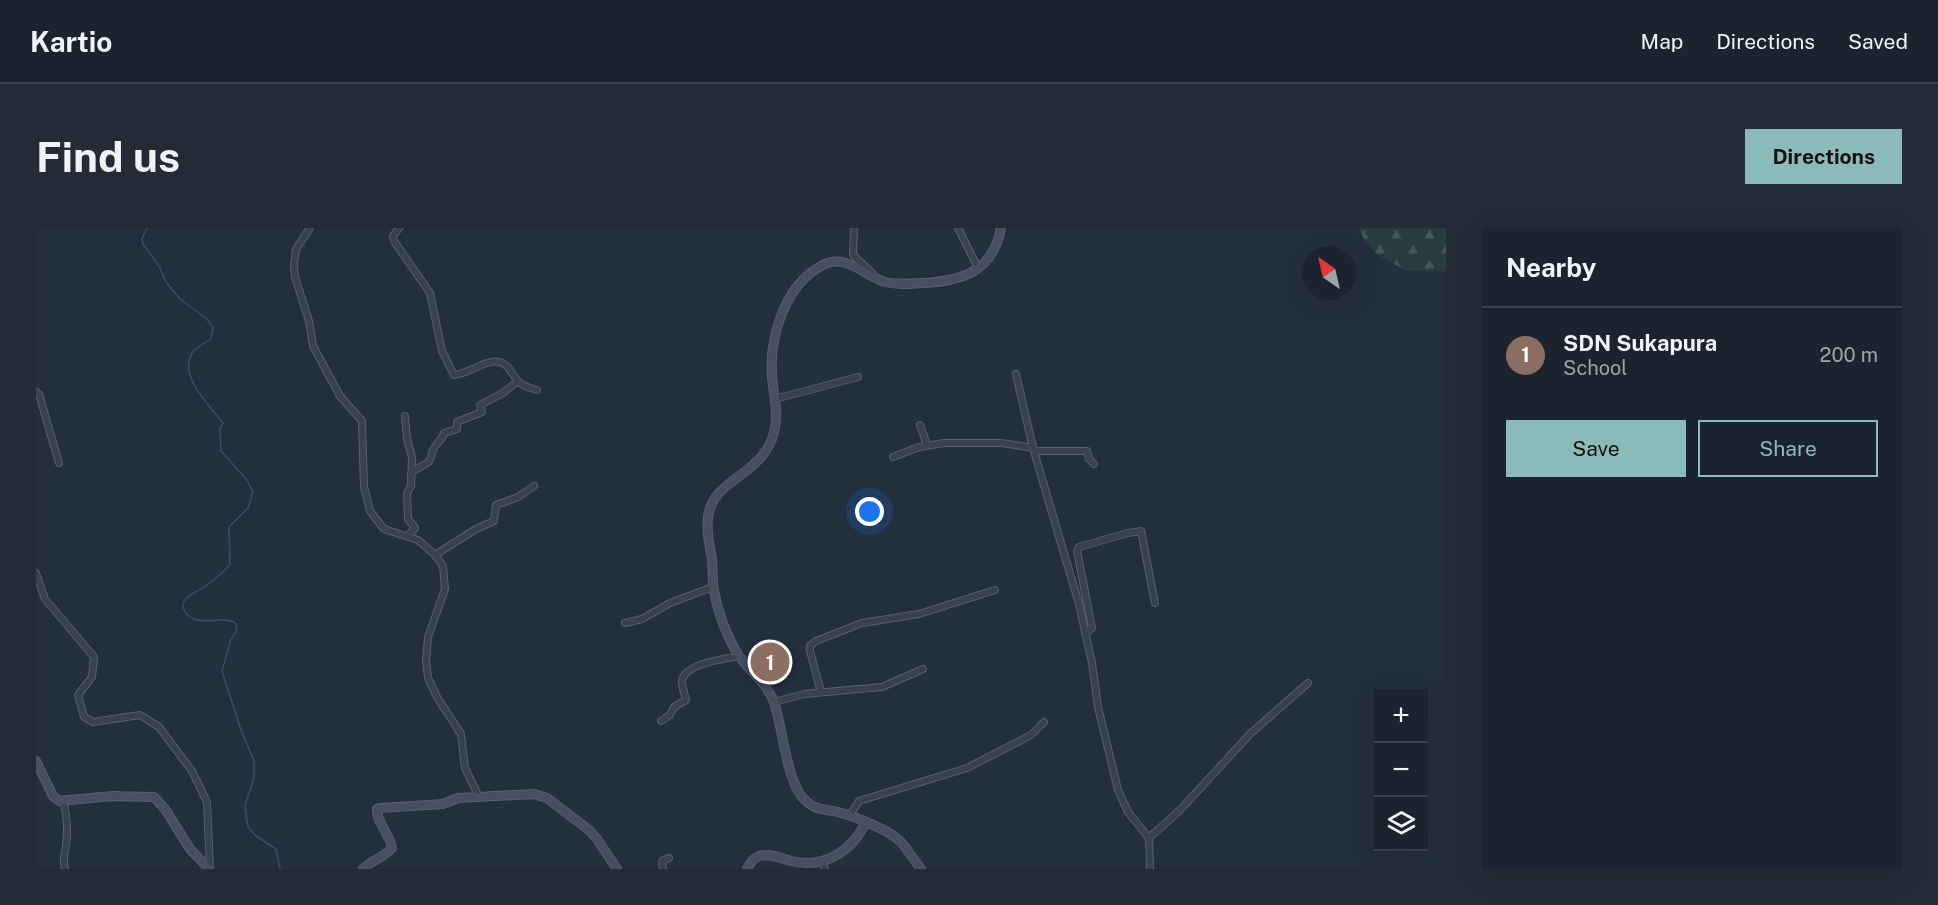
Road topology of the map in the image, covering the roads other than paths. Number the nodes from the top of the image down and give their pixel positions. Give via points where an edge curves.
1 (310, 228) edge
2 (399, 228) edge
3 (854, 228) edge
4 (958, 228) edge
5 (1001, 228) edge
6 (978, 268) junction
7 (874, 277) junction
8 (1016, 374) dead end
9 (858, 377) dead end
10 (518, 381) junction
11 (537, 390) dead end
12 (36, 392) edge
13 (775, 399) junction
14 (405, 416) dead end
15 (920, 425) dead end
16 (927, 445) junction
17 (1033, 449) junction
18 (893, 457) dead end
19 (59, 464) dead end
20 (1094, 464) dead end
21 (411, 474) junction
22 (534, 486) dead end
23 (408, 536) junction
24 (435, 555) junction
25 (36, 573) edge
26 (713, 587) junction
27 (995, 590) dead end
28 (1155, 603) dead end
29 (625, 623) dead end
30 (1085, 634) junction
31 (740, 656) junction
32 (923, 669) dead end
33 (1308, 683) dead end
34 (821, 692) junction
35 (774, 702) junction
36 (661, 721) dead end
37 (1044, 722) dead end
38 (36, 760) edge
39 (479, 797) junction
40 (63, 801) junction
41 (850, 816) junction
42 (866, 822) junction
43 (1149, 838) junction
44 (669, 858) dead end
45 (824, 866) edge
46 (65, 869) edge
47 (210, 869) edge
48 (363, 869) edge
49 (617, 869) edge
50 (663, 869) edge
51 (747, 869) edge
52 (921, 869) edge
53 (1150, 869) edge

1 - 23 street via 296,249 294,265 313,346 340,396 362,421 364,487 370,511 384,529
2 - 10 street via 394,241 430,293 442,351 454,375 500,362
3 - 7 street via 852,255
4 - 6 street
5 - 6 main road via 993,253
6 - 7 main road via 937,283 898,284
7 - 13 main road via 845,263 831,263 818,269 784,305 776,334 772,376
8 - 17 street
9 - 13 street
10 - 11 street
10 - 21 street via 480,405 482,412 457,422 457,429 444,433 428,464 415,468
12 - 19 street
13 - 26 main road via 776,418 768,449 753,467 718,493 709,510
14 - 21 street
15 - 16 street
16 - 17 street via 1002,443
16 - 18 street
17 - 20 street via 1087,451
17 - 30 street
21 - 23 street via 408,519 415,528
22 - 24 street via 496,506 494,520
23 - 24 street
24 - 39 street via 443,566 445,589 429,637 428,678 461,734 465,768
25 - 47 street via 45,599 94,657 92,677 78,695 84,717 93,722 140,715 159,727 192,771 207,802
26 - 29 street
26 - 31 main road via 717,606
27 - 34 street via 919,614 862,623 813,643 810,651
28 - 30 street via 1141,531 1079,547 1092,628
30 - 43 street via 1118,790 1128,812
31 - 35 main road
31 - 36 street via 689,669 682,682 686,700
32 - 34 street via 882,687
33 - 43 street via 1250,734
34 - 35 street
35 - 41 main road via 792,773 803,799 812,807
37 - 41 street via 1031,735 967,768 859,801
38 - 40 main road via 53,796
39 - 48 main road via 377,809 392,848
39 - 49 main road via 534,794 547,798 589,830
40 - 46 street via 67,830 62,858
40 - 47 main road via 154,797 190,849
41 - 42 main road
42 - 45 main road via 857,838
42 - 52 main road via 901,842
43 - 53 street
44 - 50 street via 662,861
45 - 51 main road via 760,856

